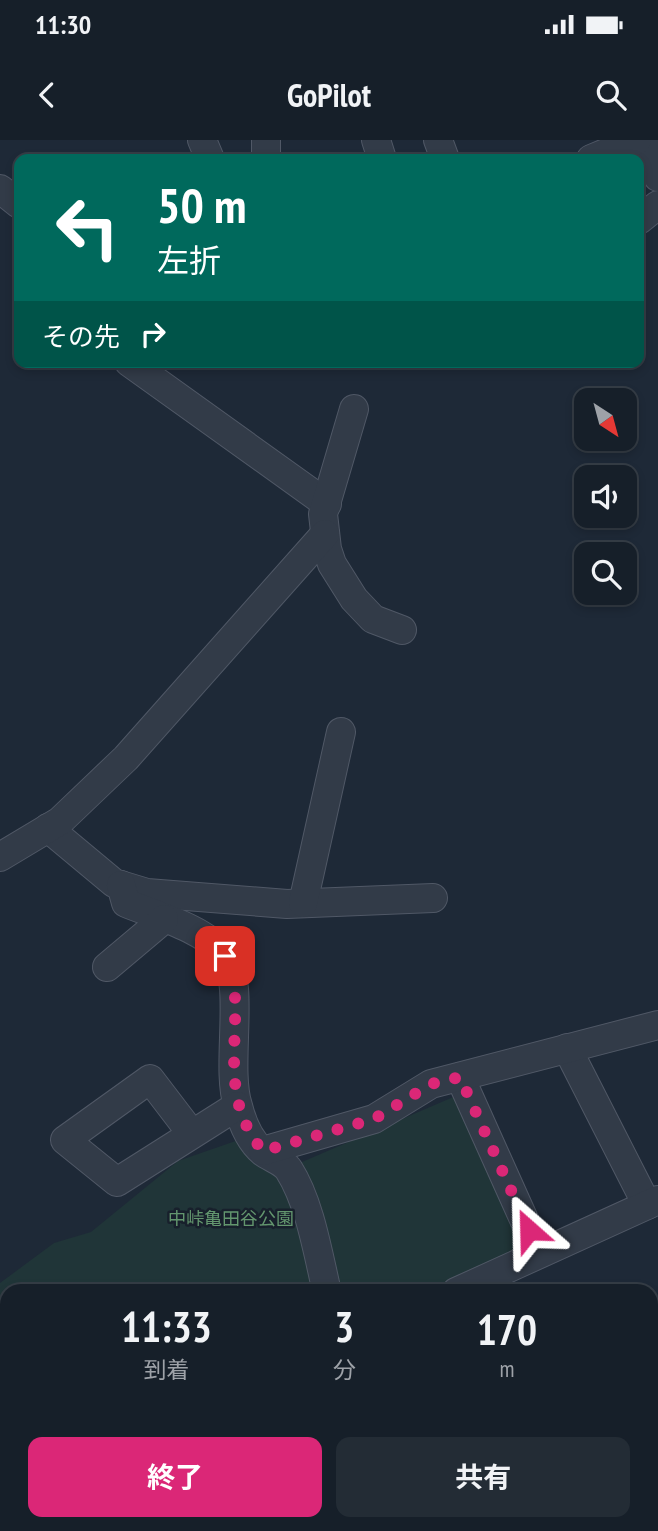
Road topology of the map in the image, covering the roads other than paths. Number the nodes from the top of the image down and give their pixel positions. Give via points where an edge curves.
1 (637, 140) edge
2 (646, 140) edge
3 (603, 154) edge
4 (658, 177) edge
5 (0, 188) edge
6 (14, 200) edge
7 (658, 205) edge
8 (644, 216) edge
9 (137, 368) edge
10 (354, 409) dead end
11 (327, 504) junction
12 (325, 534) junction
13 (402, 630) dead end
14 (341, 733) dead end
15 (48, 828) junction
16 (0, 857) edge
17 (121, 885) junction
18 (433, 898) dead end
19 (303, 904) junction
20 (164, 919) junction
21 (107, 967) dead end
22 (658, 1025) edge
23 (567, 1048) junction
24 (460, 1077) junction
25 (237, 1105) junction
26 (192, 1134) dead end
27 (263, 1151) junction
28 (652, 1202) edge
29 (540, 1253) junction
30 (325, 1284) edge
31 (473, 1284) edge

1 - 3 street
2 - 4 street
5 - 6 street
7 - 8 street
9 - 11 street
10 - 11 street
11 - 12 street
12 - 13 street via 332,564 354,599 373,619
12 - 15 street via 126,758
14 - 19 street
15 - 16 street
15 - 17 street
17 - 19 street via 146,893
17 - 20 street via 126,903
18 - 19 street
20 - 21 street
20 - 25 street via 209,938 225,956 234,980 233,1085
22 - 23 street
23 - 24 street
23 - 28 street
24 - 27 street via 431,1084 374,1119
24 - 29 street
25 - 26 street
25 - 27 street via 250,1136
27 - 30 street via 288,1168 311,1221
28 - 29 street
29 - 31 street

